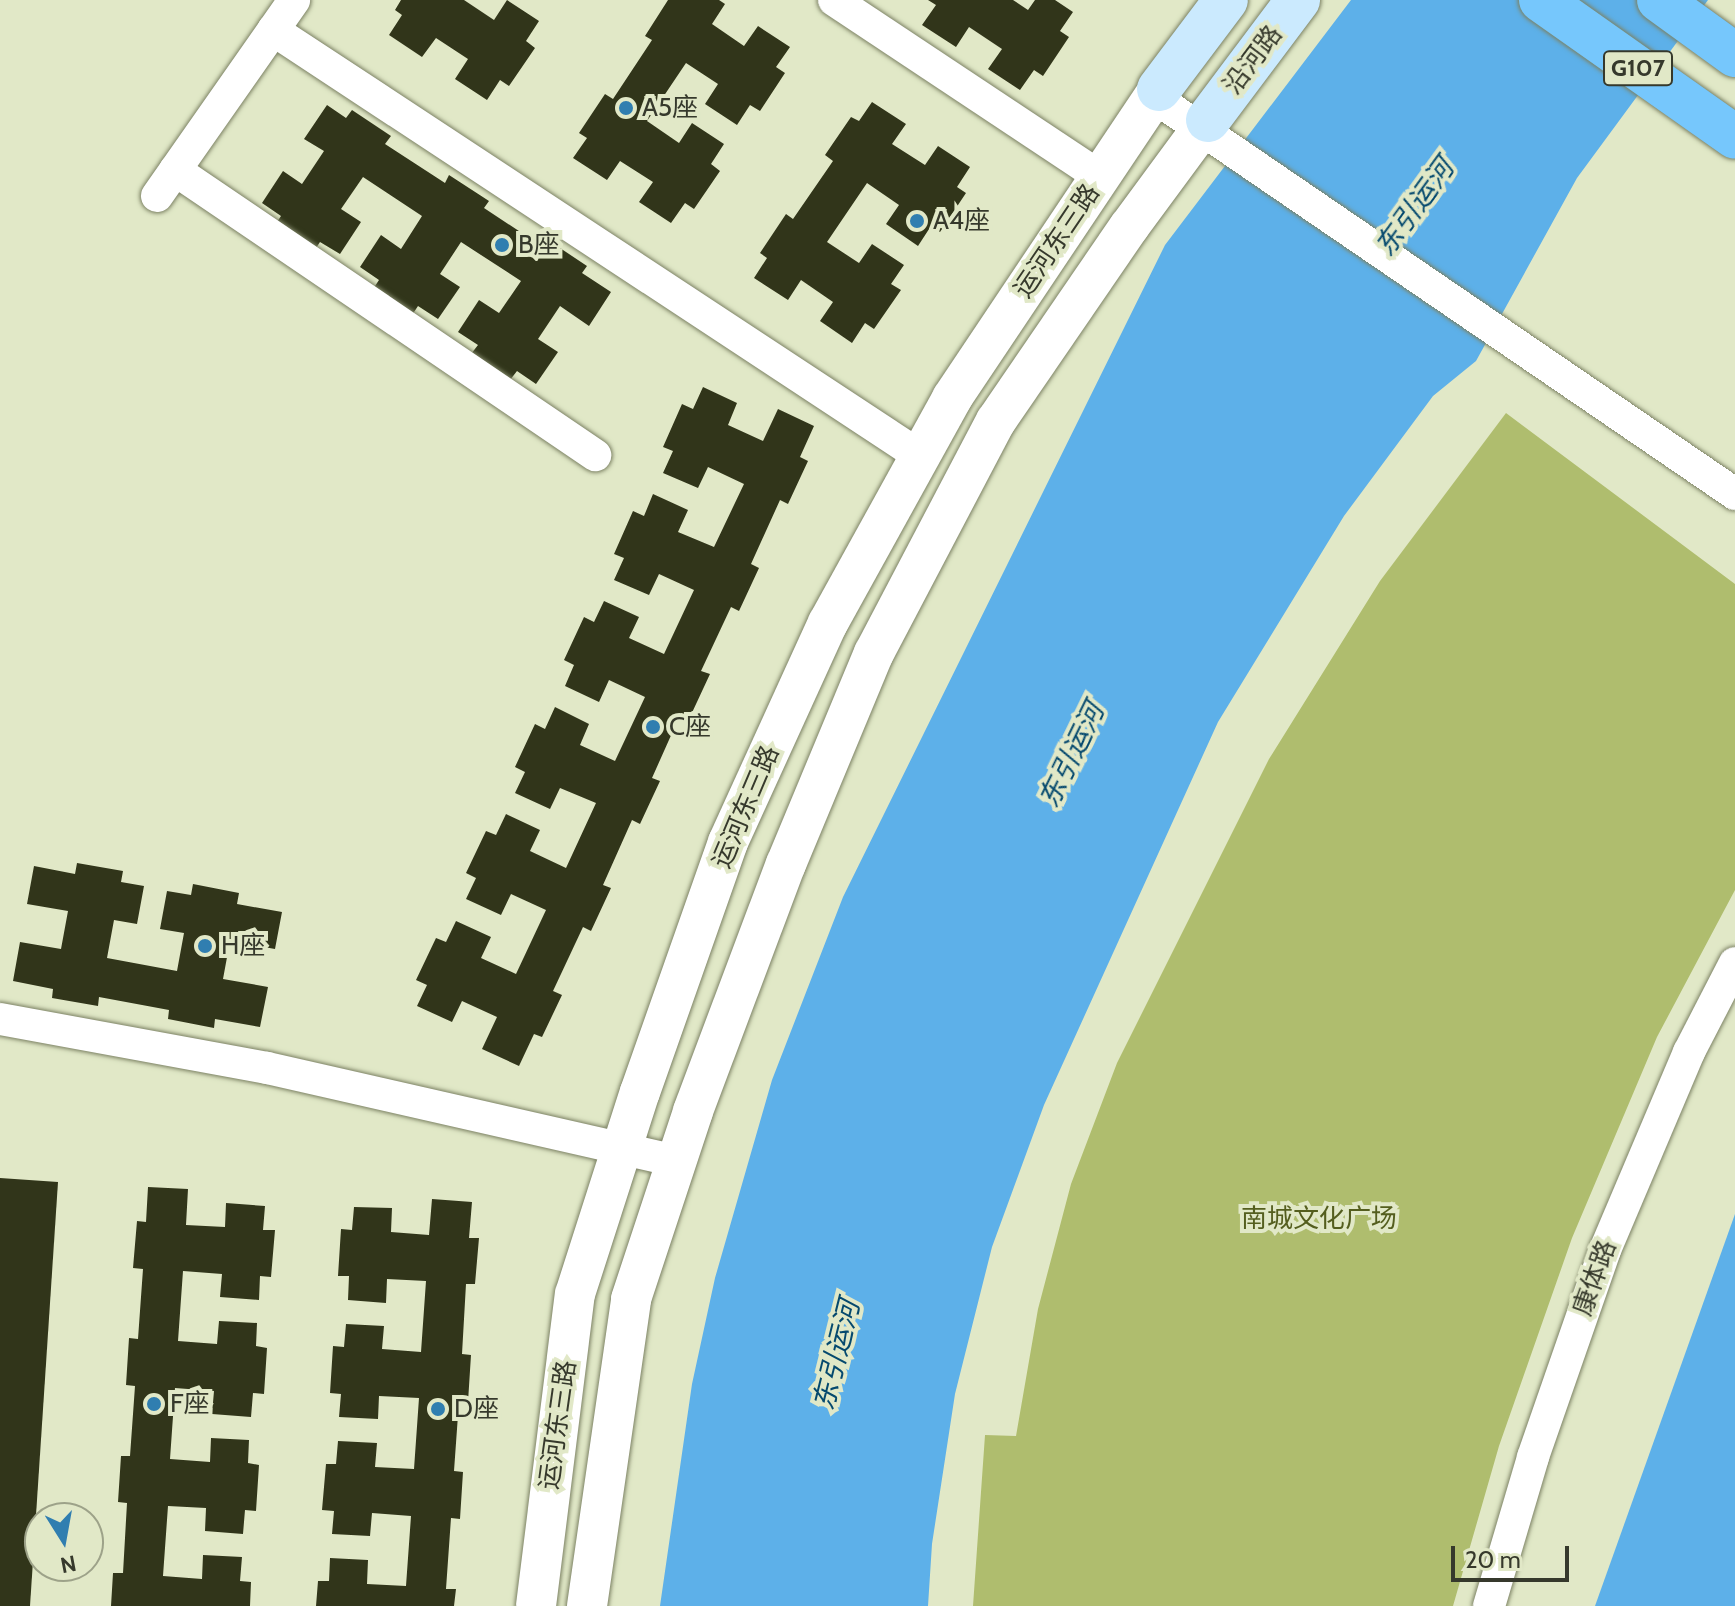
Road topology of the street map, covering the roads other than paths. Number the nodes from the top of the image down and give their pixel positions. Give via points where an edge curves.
1 (294, 0) edge
2 (834, 0) edge
3 (1226, 0) edge
4 (1298, 0) edge
5 (1541, 0) edge
6 (1659, 0) edge
7 (273, 30) junction
8 (1735, 55) edge
9 (1156, 93) junction
10 (1213, 133) junction
11 (1735, 137) edge
12 (1100, 177) junction
13 (595, 455) dead end
14 (920, 456) junction
15 (1735, 494) edge
16 (1735, 963) edge
17 (0, 1019) edge
18 (622, 1148) junction
19 (677, 1161) junction
20 (536, 1606) edge
21 (587, 1606) edge
22 (1489, 1606) edge

1 - 7 street
2 - 12 street
3 - 9 main road
4 - 10 main road, 沿河路
5 - 11 highway, G107
6 - 8 highway, G107
7 - 13 street via 166,183
7 - 14 street
9 - 10 street
9 - 12 street, 运河东三路
10 - 15 street
10 - 19 street, 运河东三路 via 996,421 874,653 780,878
12 - 14 street, 运河东三路 via 952,398
14 - 18 street, 运河东三路 via 828,623 728,842
16 - 22 street, 康体路 via 1689,1052 1605,1250 1533,1457
17 - 18 street via 267,1068
18 - 19 street
18 - 20 street, 运河东三路 via 575,1294
19 - 21 street, 运河东三路 via 631,1299

